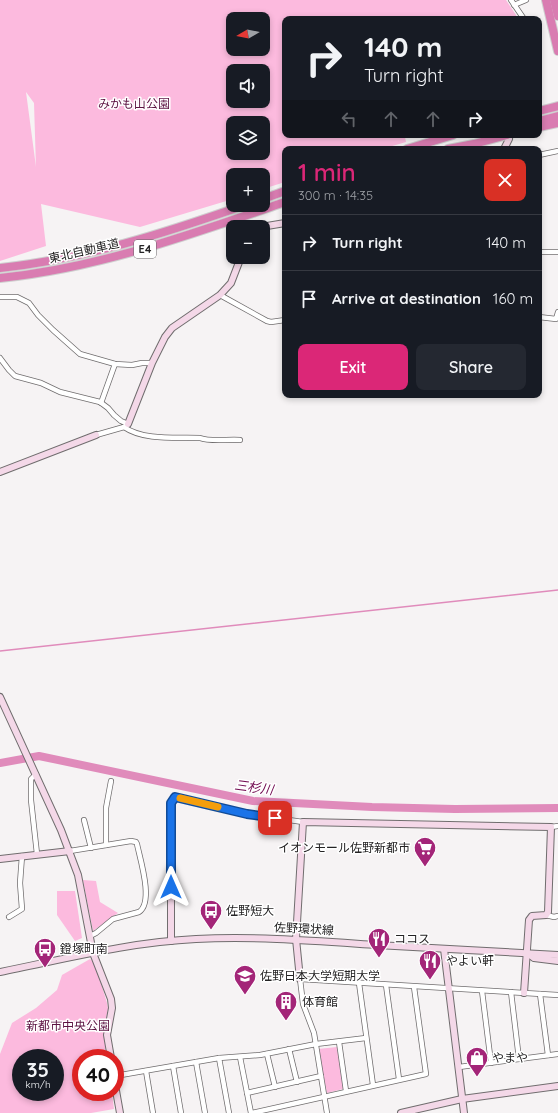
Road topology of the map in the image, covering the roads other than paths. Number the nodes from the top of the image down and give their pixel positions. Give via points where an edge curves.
1 (511, 0) edge
2 (526, 0) edge
3 (546, 0) edge
4 (554, 0) edge
5 (514, 5) junction
6 (522, 16) edge
7 (558, 16) edge
8 (558, 52) edge
9 (558, 106) edge
10 (542, 110) edge
11 (558, 116) edge
12 (542, 120) edge
13 (558, 123) edge
14 (542, 126) edge
15 (443, 138) edge
16 (477, 138) edge
17 (503, 138) edge
18 (417, 146) edge
19 (451, 146) edge
20 (464, 146) edge
21 (558, 151) edge
22 (542, 154) edge
23 (282, 192) edge
24 (270, 196) edge
25 (282, 203) edge
26 (226, 211) edge
27 (282, 224) edge
28 (270, 226) edge
29 (542, 252) edge
30 (558, 252) edge
31 (238, 264) edge
32 (0, 268) edge
33 (0, 278) edge
34 (220, 295) junction
35 (0, 298) edge
36 (558, 312) edge
37 (542, 317) edge
38 (282, 320) edge
39 (0, 358) edge
40 (152, 363) junction
41 (115, 364) junction
42 (101, 403) junction
43 (126, 425) junction
44 (96, 435) joint
45 (240, 440) dead end
46 (0, 472) edge
47 (0, 698) edge
48 (36, 774) junction
49 (110, 781) dead end
50 (175, 797) joint
51 (84, 820) dead end
52 (303, 822) junction
53 (555, 826) edge
54 (106, 845) junction
55 (91, 848) junction
56 (70, 851) junction
57 (37, 854) junction
58 (22, 856) junction
59 (0, 859) edge
60 (546, 915) junction
61 (558, 916) edge
62 (9, 917) dead end
63 (90, 936) junction
64 (296, 939) junction
65 (171, 941) junction
66 (444, 949) junction
67 (558, 951) edge
68 (93, 953) junction
69 (526, 953) junction
70 (558, 955) edge
71 (558, 961) edge
72 (0, 972) edge
73 (300, 979) junction
74 (359, 983) junction
75 (386, 985) junction
76 (414, 987) junction
77 (449, 989) junction
78 (482, 991) junction
79 (511, 992) junction
80 (524, 993) junction
81 (540, 994) junction
82 (558, 995) edge
83 (366, 1038) junction
84 (339, 1042) junction
85 (316, 1044) junction
86 (109, 1049) edge
87 (289, 1050) junction
88 (267, 1054) junction
89 (558, 1054) edge
90 (548, 1055) junction
91 (240, 1057) junction
92 (219, 1058) junction
93 (519, 1059) junction
94 (196, 1062) junction
95 (491, 1063) junction
96 (173, 1066) junction
97 (459, 1067) junction
98 (146, 1071) junction
99 (124, 1075) edge
100 (321, 1076) junction
101 (399, 1080) junction
102 (297, 1082) junction
103 (373, 1085) junction
104 (558, 1086) edge
105 (275, 1087) junction
106 (346, 1091) junction
107 (247, 1093) junction
108 (324, 1097) junction
109 (462, 1099) junction
110 (117, 1101) edge
111 (119, 1113) edge
112 (153, 1113) edge
113 (181, 1113) edge
114 (205, 1113) edge
115 (229, 1113) edge
116 (252, 1113) edge
117 (327, 1113) edge
118 (401, 1113) edge
119 (464, 1113) edge

1 - 5 street
2 - 5 street
3 - 8 highway
4 - 7 highway
5 - 6 street
9 - 10 highway
11 - 12 highway
13 - 14 highway
15 - 18 highway
16 - 19 highway
17 - 20 highway
21 - 22 street
23 - 24 highway
25 - 33 highway, 東北自動車道 / E4 via 106,259 49,272
26 - 32 highway, 東北自動車道 / E4 via 104,250 47,262
27 - 28 street
29 - 30 street
31 - 34 street via 231,283
34 - 38 street via 267,321
34 - 40 street via 172,328
35 - 41 street via 17,297 29,303 53,330 80,354
36 - 37 street via 556,319
39 - 42 street via 15,376
40 - 41 street via 132,366
40 - 43 street
41 - 42 street
42 - 43 street
43 - 44 street
43 - 45 street via 130,431 144,436
44 - 46 street
47 - 48 street
48 - 56 street
48 - 57 street via 31,779 30,790
49 - 54 street via 106,808
50 - 52 street via 247,814
50 - 65 street via 171,803
51 - 55 street
52 - 53 street
52 - 64 street
53 - 60 street
54 - 55 street
54 - 63 street via 131,841 138,844 146,891 145,905 139,912 113,919
55 - 56 street
56 - 57 street
56 - 63 street via 80,882
57 - 58 street
58 - 59 street
58 - 62 street via 22,909
60 - 61 street
60 - 69 street via 530,917
63 - 68 street
64 - 65 street, 佐野環状線 via 231,938
64 - 66 street, 佐野環状線
64 - 73 street
65 - 68 street, 佐野環状線
66 - 69 street, 佐野環状線
66 - 77 street
67 - 69 street
68 - 72 street, 佐野環状線
68 - 86 street via 111,999 107,1035
69 - 70 street
69 - 71 street via 534,958
69 - 80 street
73 - 74 street
73 - 85 street via 303,1004
74 - 75 street
74 - 83 street
75 - 76 street
75 - 101 street
76 - 77 street
76 - 101 street via 426,1074
77 - 78 street
77 - 97 street
78 - 79 street
78 - 95 street
79 - 80 street
79 - 93 street
80 - 81 street
81 - 82 street
81 - 90 street
83 - 84 street
83 - 103 street
84 - 85 street
84 - 106 street
85 - 87 street
85 - 100 street
87 - 88 street
87 - 102 street
88 - 91 street
88 - 105 street
89 - 90 street
90 - 93 street
91 - 92 street
91 - 107 street
92 - 94 street
92 - 115 street
93 - 95 street
94 - 96 street
94 - 114 street
95 - 97 street
96 - 98 street
96 - 113 street
97 - 109 street
98 - 99 street
98 - 112 street
100 - 102 street
100 - 108 street
101 - 103 street
102 - 105 street
103 - 106 street
104 - 109 street
105 - 107 street
106 - 108 street
107 - 116 street
108 - 116 street
108 - 117 street
109 - 118 street
109 - 119 street
110 - 111 street

